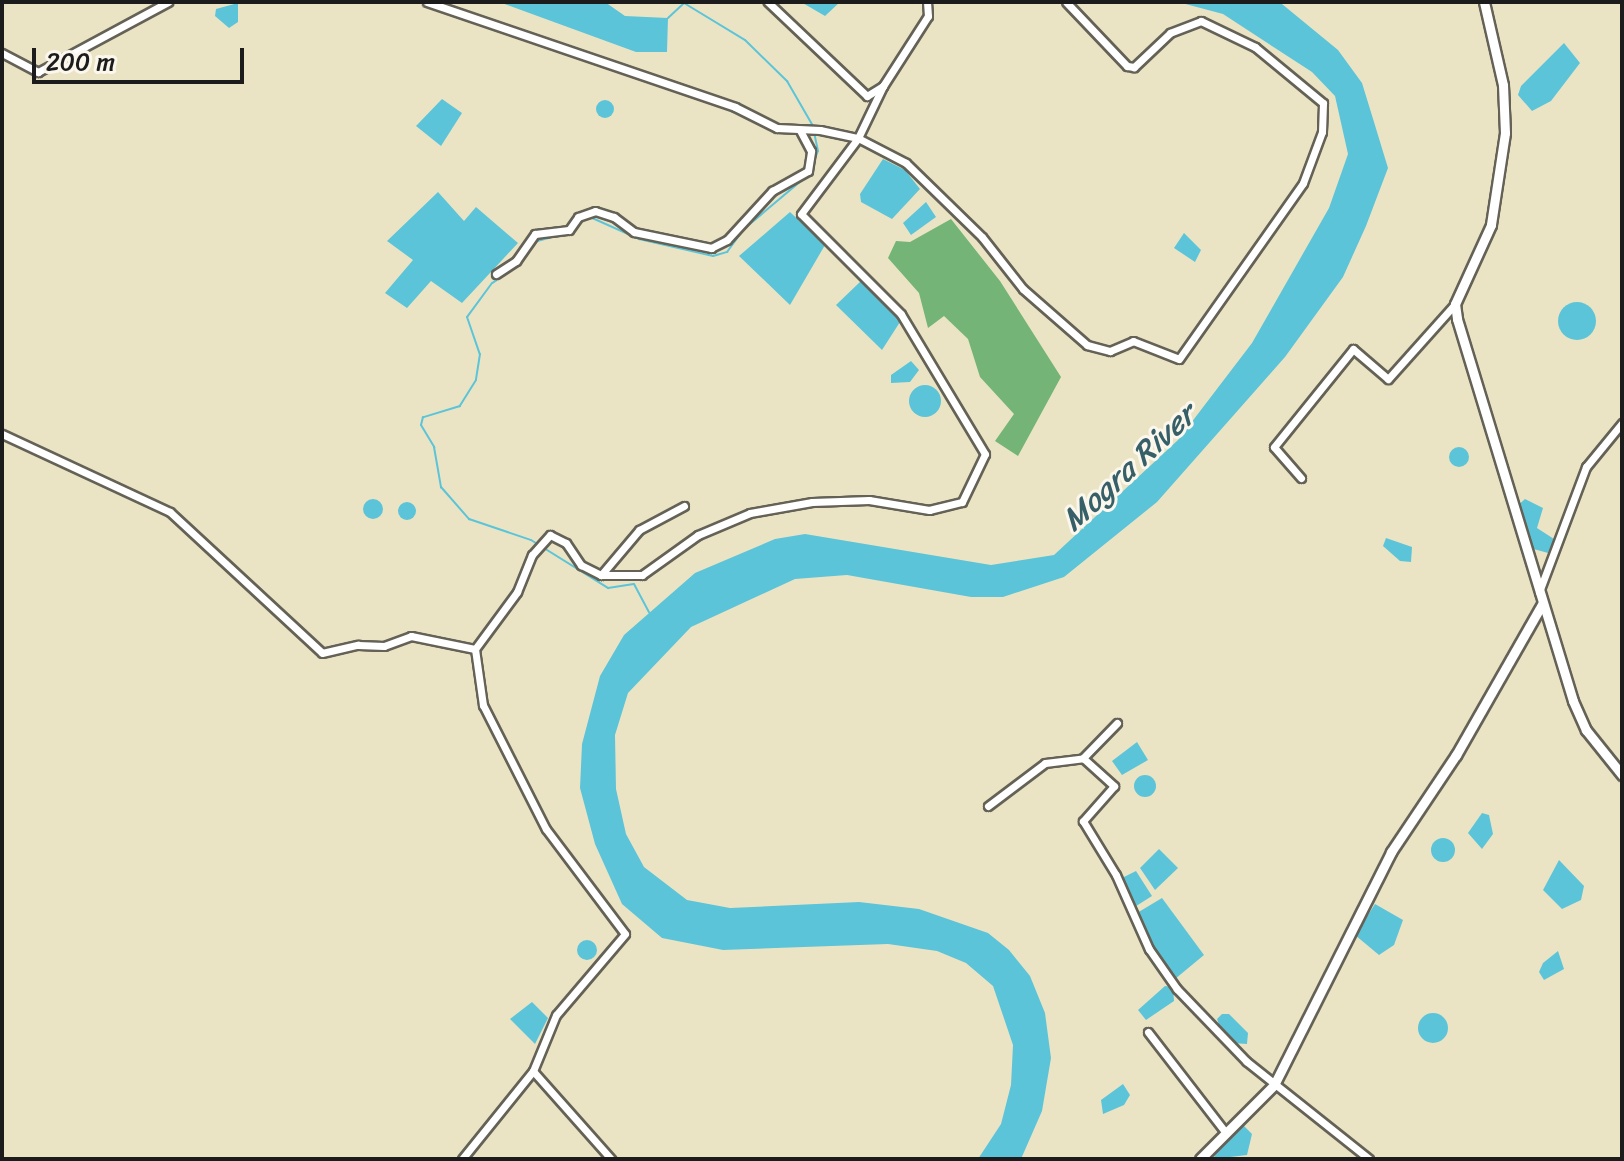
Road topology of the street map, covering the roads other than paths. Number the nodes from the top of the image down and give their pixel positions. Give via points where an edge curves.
1 (168, 2) edge
2 (427, 2) edge
3 (768, 2) edge
4 (927, 2) edge
5 (1066, 2) edge
6 (1484, 2) edge
7 (2, 53) edge
8 (883, 86) junction
9 (800, 130) junction
10 (858, 138) junction
11 (496, 274) dead end
12 (1455, 304) junction
13 (1622, 423) edge
14 (2, 434) edge
15 (1301, 478) dead end
16 (684, 506) dead end
17 (601, 575) junction
18 (1538, 594) junction
19 (1542, 604) junction
20 (475, 649) junction
21 (1117, 723) dead end
22 (1083, 758) junction
23 (1622, 775) edge
24 (988, 806) dead end
25 (1148, 1032) dead end
26 (533, 1071) junction
27 (1274, 1085) junction
28 (1226, 1133) junction
29 (462, 1159) edge
30 (611, 1159) edge
31 (1200, 1159) edge
32 (1369, 1159) edge

1 - 7 street via 38,72
2 - 9 street via 735,107 777,128
3 - 8 street via 867,96
4 - 8 street via 928,16
5 - 10 street via 1127,66 1134,67 1170,33 1201,21 1255,47 1323,103 1322,132 1303,183 1179,359 1133,341 1110,351 1087,345 1023,289 982,237 906,163
6 - 12 street via 1503,85 1505,133 1491,225
8 - 10 street
9 - 10 street
9 - 11 street via 811,151 808,171 772,191 727,240 711,248 634,232 595,211 578,217 569,230 535,234 516,261
10 - 17 street via 801,214 881,290 941,375 985,454 973,485 962,502 929,510 869,500 750,513 698,535 642,575
12 - 15 street via 1388,379 1353,349 1274,447
12 - 18 street
13 - 18 street via 1586,467
14 - 20 street via 170,512 322,653 384,646 411,636
16 - 17 street via 639,530
17 - 20 street via 581,565 566,543 550,535 532,555 517,592
18 - 19 street
19 - 23 street via 1579,715
19 - 27 street via 1456,755 1391,852
20 - 26 street via 483,705 546,829 625,934 556,1015
21 - 22 street
22 - 24 street via 1045,763
22 - 27 street via 1114,786 1083,821 1116,875 1149,949 1217,1033
25 - 28 street
26 - 29 street
26 - 30 street
27 - 28 street
27 - 32 street
28 - 31 street

